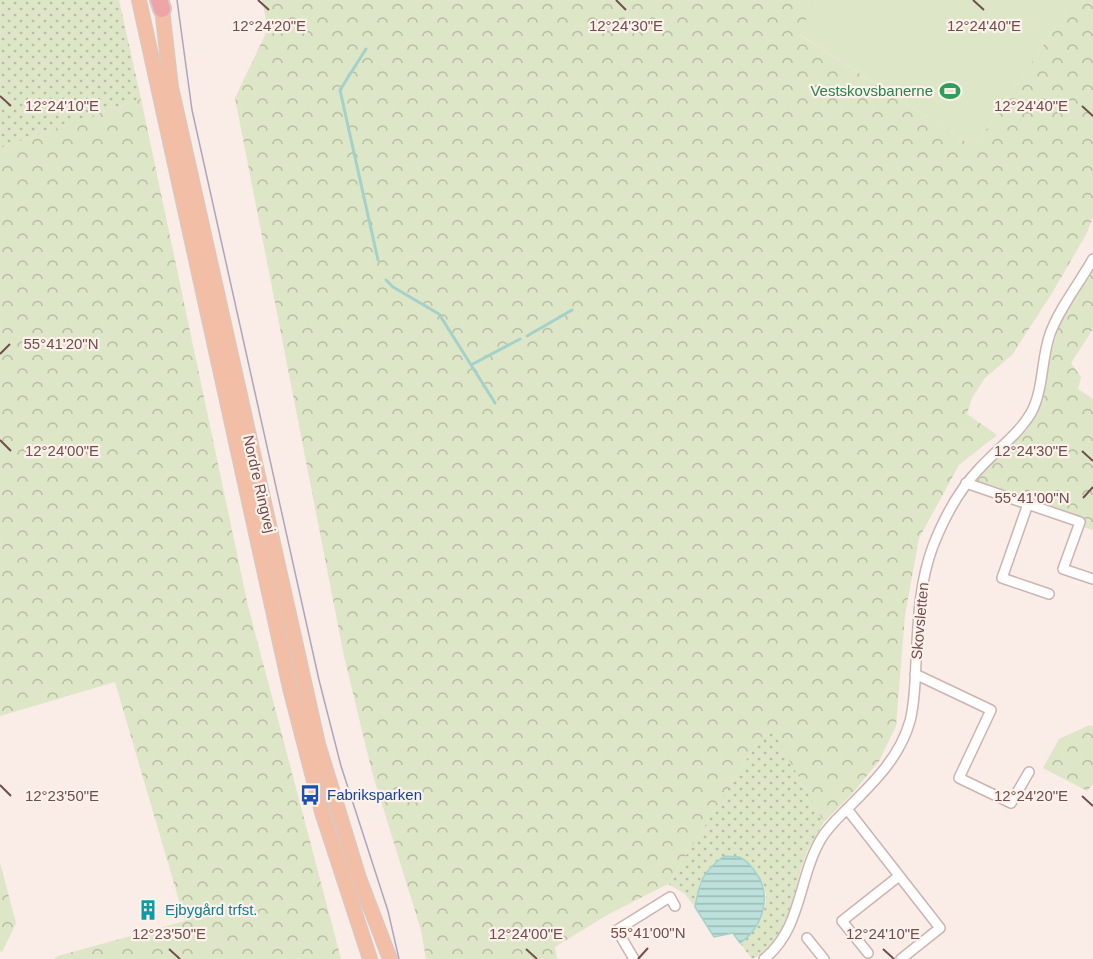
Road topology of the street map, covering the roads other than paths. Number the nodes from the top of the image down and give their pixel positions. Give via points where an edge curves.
1 (139, 0) edge
2 (161, 3) edge
3 (1093, 259) edge
4 (966, 483) junction
5 (1028, 504) junction
6 (1093, 579) edge
7 (1049, 594) dead end
8 (915, 674) junction
9 (1029, 772) dead end
10 (847, 809) junction
11 (900, 876) junction
12 (675, 906) dead end
13 (807, 938) dead end
14 (868, 953) dead end
15 (370, 959) edge
16 (390, 959) edge
17 (634, 959) edge
18 (764, 959) edge
19 (824, 959) edge
20 (901, 959) edge

1 - 15 main road, Nordre Ringvej via 290,688 322,812
2 - 16 main road, Nordre Ringvej via 171,87 308,704 336,808
3 - 4 street, Skovsletten via 1050,334 1033,410 1017,433
4 - 5 street
4 - 8 street, Skovsletten via 945,519 926,567
5 - 6 street via 1080,522 1063,569
5 - 7 street via 1002,578
8 - 9 street via 991,710 959,778 1011,803
8 - 10 street, Skovsletten via 910,721 900,745 879,777
10 - 11 street
10 - 18 street, Skovsletten via 814,852 792,923
11 - 14 street via 842,921
11 - 20 street via 940,928
12 - 17 street via 670,897 617,930
13 - 19 street

